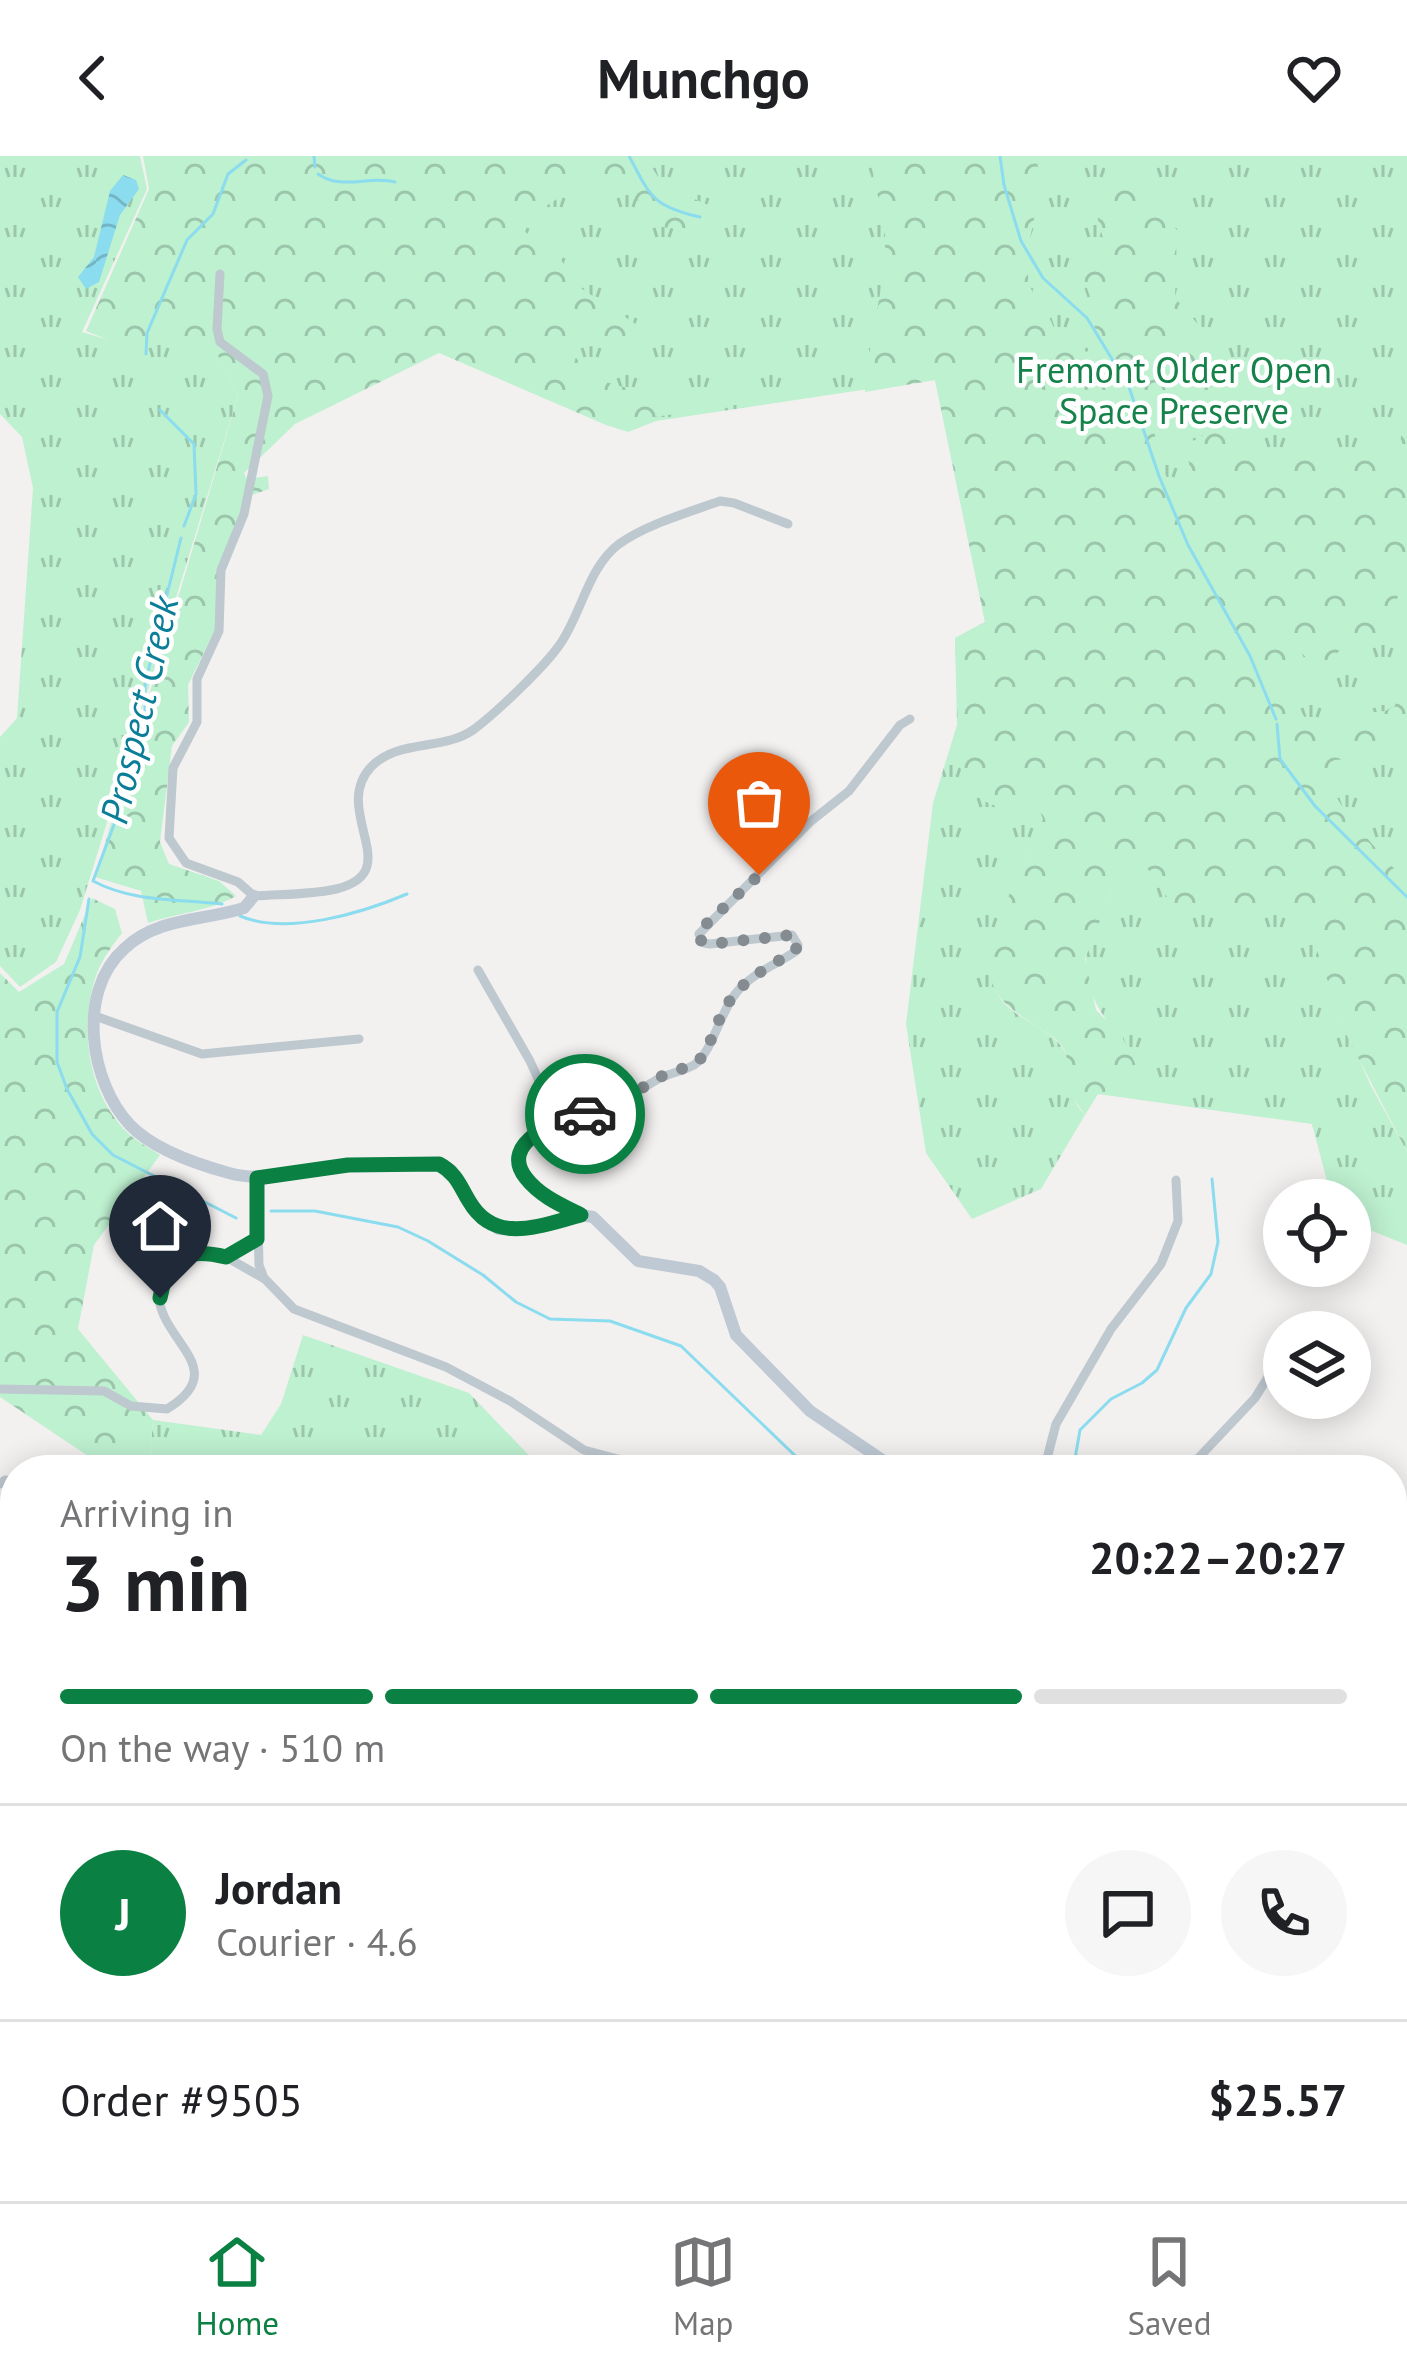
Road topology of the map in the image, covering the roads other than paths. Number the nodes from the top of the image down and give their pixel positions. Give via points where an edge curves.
1 (220, 274) dead end
2 (788, 524) dead end
3 (910, 719) dead end
4 (254, 896) junction
5 (478, 970) dead end
6 (95, 1016) junction
7 (359, 1040) dead end
8 (557, 1121) junction
9 (257, 1178) junction
10 (1176, 1180) dead end
11 (581, 1215) junction
12 (257, 1239) junction
13 (226, 1257) junction
14 (264, 1278) junction
15 (1263, 1385) edge
16 (0, 1389) edge
17 (603, 1455) edge
18 (875, 1455) edge
19 (1048, 1455) edge
20 (1201, 1455) edge

1 - 4 street via 220,342 263,374 268,396 244,514 221,570 219,631 197,680 197,722 173,768 169,838 186,863
2 - 4 street via 720,501 620,544 559,646 476,728 398,750 359,782 356,811 370,847 358,879 338,889
3 - 8 street via 849,791 698,934 710,944 797,939 796,950 749,979 724,1008 705,1054 607,1109
4 - 6 street via 244,908 154,929 124,948 106,974
5 - 8 street
6 - 7 street via 202,1054
6 - 9 street via 95,1053 109,1097 133,1128 172,1153
8 - 11 street via 532,1135 520,1169 546,1197
9 - 11 street via 439,1164 499,1229
9 - 12 street
10 - 19 street via 1178,1221 1161,1264 1111,1330 1056,1424
11 - 18 street via 593,1217 638,1262 714,1280 736,1335 810,1411
12 - 13 street
12 - 14 street
13 - 14 street
13 - 16 street via 185,1255 164,1278 165,1318 190,1351 194,1371 167,1409 131,1406 104,1391
14 - 17 street via 294,1309 446,1367
15 - 20 street

